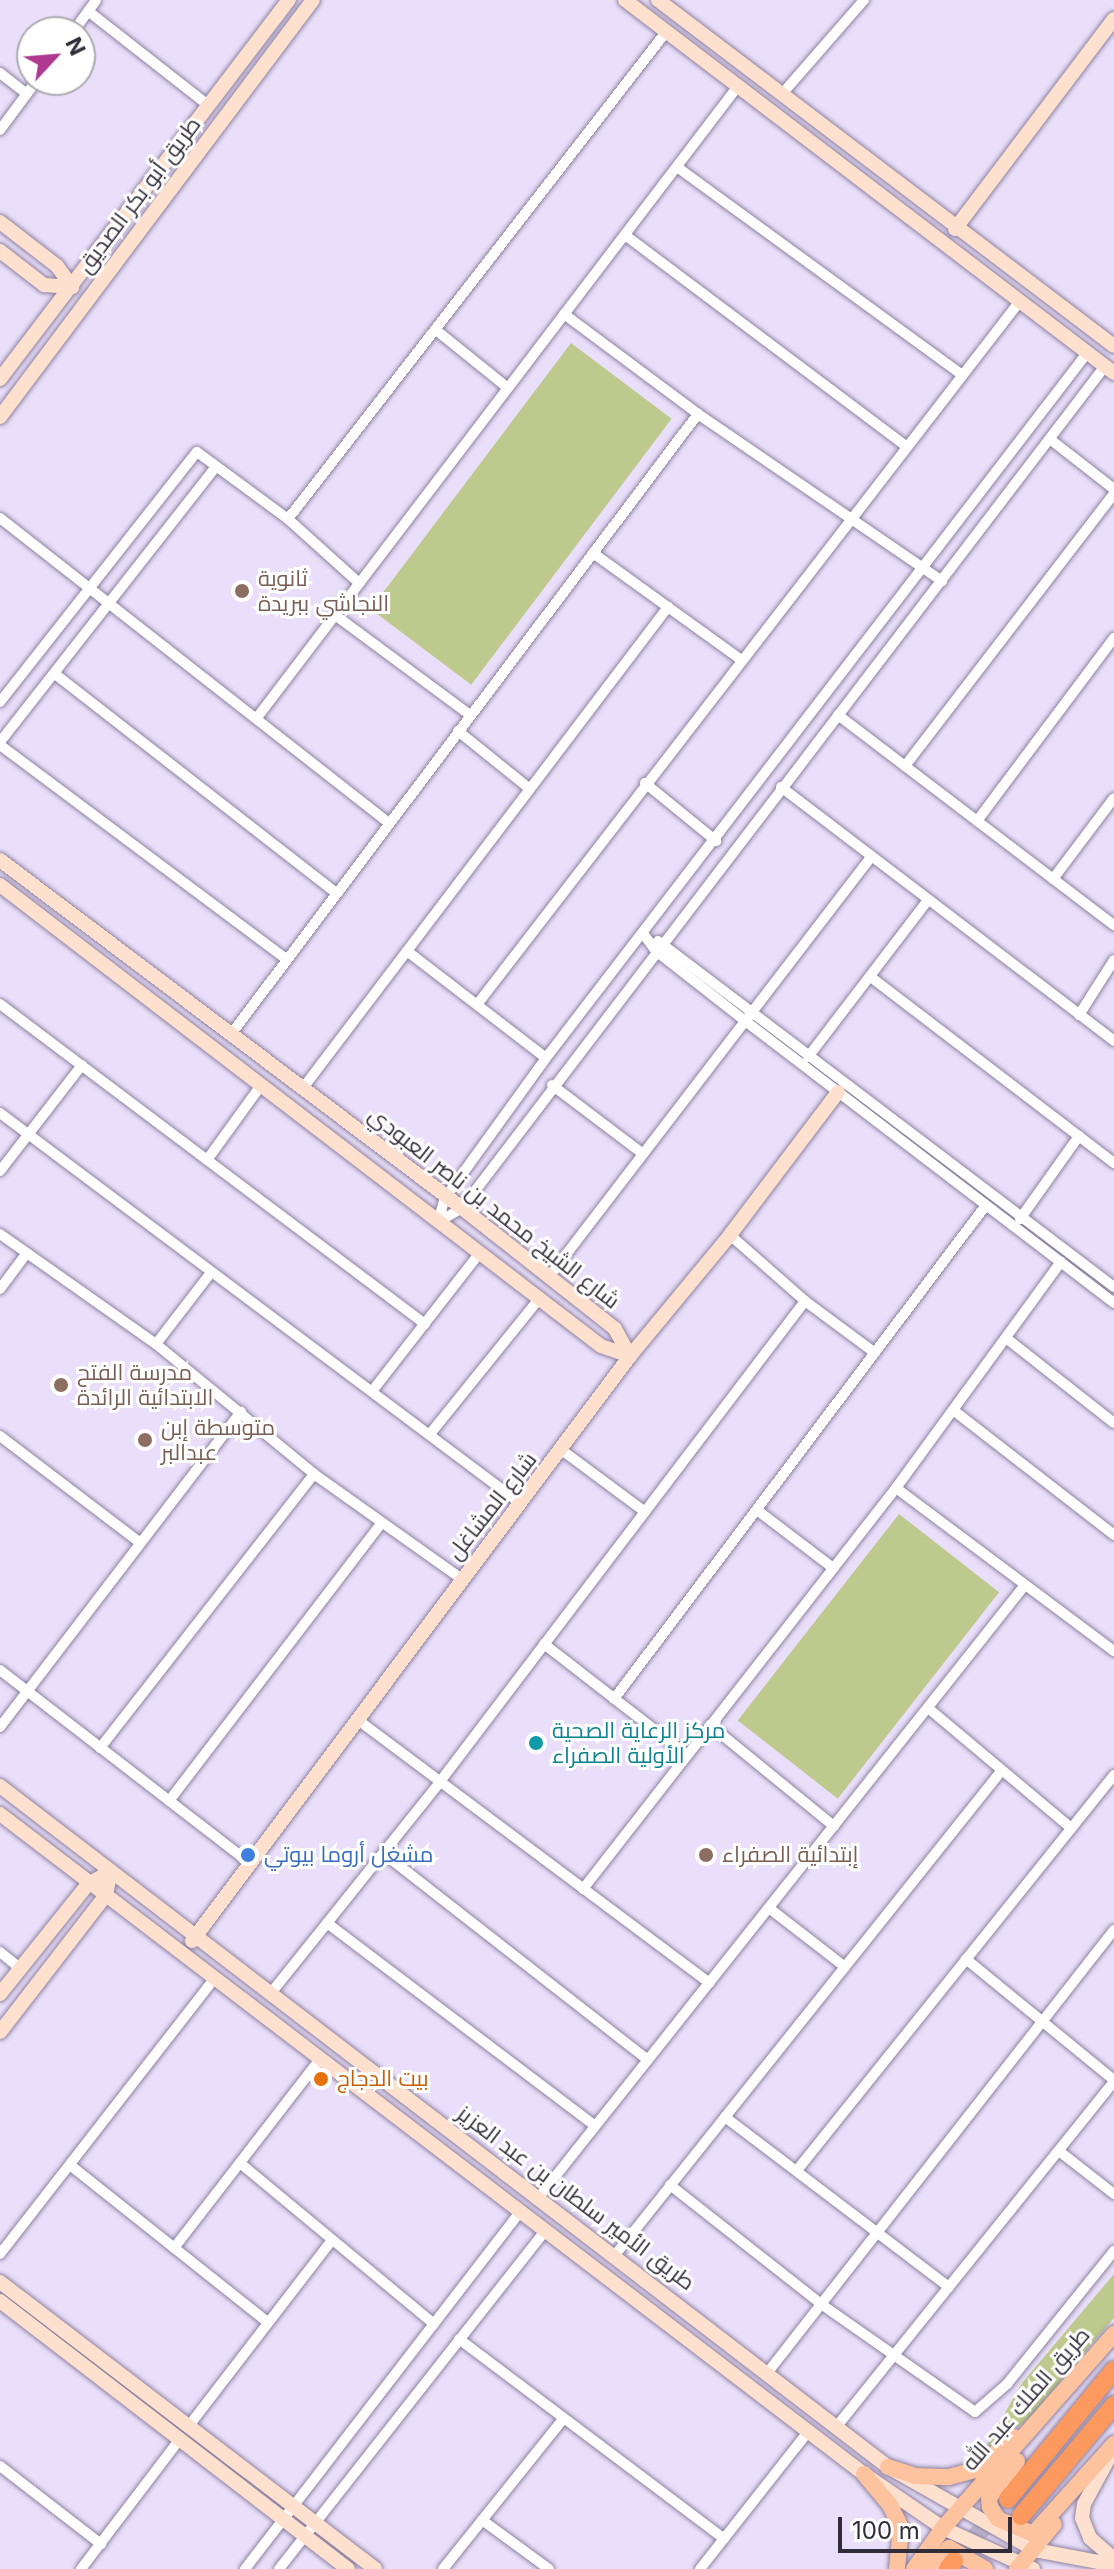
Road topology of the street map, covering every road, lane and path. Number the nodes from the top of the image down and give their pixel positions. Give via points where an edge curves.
1 (96, 0) edge
2 (289, 0) edge
3 (313, 0) edge
4 (625, 0) edge
5 (658, 0) edge
6 (864, 0) edge
7 (88, 11) junction
8 (84, 16) edge
9 (1114, 19) edge
10 (666, 32) junction
11 (0, 73) edge
12 (16, 85) edge
13 (738, 86) junction
14 (782, 94) junction
15 (26, 96) edge
16 (209, 106) junction
17 (0, 130) edge
18 (677, 167) junction
19 (0, 222) edge
20 (955, 229) junction
21 (625, 235) junction
22 (0, 251) edge
23 (72, 287) junction
24 (1020, 301) junction
25 (564, 314) junction
26 (436, 330) junction
27 (1111, 344) edge
28 (1087, 353) junction
29 (1110, 370) edge
30 (961, 374) junction
31 (0, 379) edge
32 (508, 388) junction
33 (698, 414) junction
34 (0, 417) edge
35 (1051, 440) junction
36 (905, 445) junction
37 (215, 468) junction
38 (1114, 491) edge
39 (850, 516) junction
40 (0, 518) edge
41 (288, 519) junction
42 (593, 553) junction
43 (924, 571) junction
44 (942, 581) junction
45 (359, 583) junction
46 (89, 586) junction
47 (112, 604) junction
48 (668, 607) junction
49 (335, 615) junction
50 (1114, 638) edge
51 (740, 659) junction
52 (55, 674) junction
53 (0, 702) edge
54 (259, 715) junction
55 (470, 715) junction
56 (838, 715) junction
57 (458, 731) junction
58 (0, 743) edge
59 (905, 766) junction
60 (645, 783) junction
61 (781, 787) junction
62 (530, 789) junction
63 (1114, 798) edge
64 (977, 821) junction
65 (389, 823) junction
66 (716, 841) junction
67 (871, 857) junction
68 (0, 860) edge
69 (1053, 879) junction
70 (0, 885) edge
71 (336, 893) junction
72 (928, 900) junction
73 (1114, 925) edge
74 (645, 936) junction
75 (660, 947) junction
76 (407, 951) junction
77 (286, 959) junction
78 (1114, 960) edge
79 (872, 978) junction
80 (479, 1002) junction
81 (0, 1004) edge
82 (752, 1009) junction
83 (1079, 1015) junction
84 (744, 1020) junction
85 (232, 1033) junction
86 (1114, 1041) edge
87 (811, 1054) junction
88 (546, 1058) junction
89 (82, 1065) junction
90 (802, 1065) junction
91 (262, 1084) junction
92 (552, 1085) junction
93 (303, 1088) junction
94 (838, 1092) junction
95 (0, 1113) edge
96 (29, 1135) junction
97 (1079, 1136) junction
98 (642, 1153) junction
99 (207, 1160) junction
100 (1114, 1163) edge
101 (0, 1171) edge
102 (445, 1198) junction
103 (986, 1205) junction
104 (462, 1208) junction
105 (1022, 1216) junction
106 (438, 1222) junction
107 (1015, 1227) junction
108 (0, 1234) edge
109 (730, 1235) junction
110 (26, 1254) junction
111 (479, 1254) junction
112 (1061, 1262) junction
113 (210, 1274) junction
114 (548, 1278) junction
115 (1114, 1287) edge
116 (0, 1289) edge
117 (539, 1299) junction
118 (805, 1301) junction
119 (1114, 1303) edge
120 (425, 1324) junction
121 (1006, 1338) junction
122 (156, 1344) junction
123 (875, 1353) junction
124 (630, 1356) junction
125 (373, 1390) junction
126 (953, 1410) junction
127 (241, 1412) junction
128 (1114, 1423) edge
129 (430, 1434) junction
130 (1, 1439) edge
131 (563, 1451) junction
132 (314, 1474) junction
133 (896, 1488) junction
134 (520, 1503) junction
135 (757, 1510) junction
136 (645, 1512) junction
137 (381, 1524) junction
138 (1114, 1535) edge
139 (139, 1542) junction
140 (833, 1568) junction
141 (463, 1580) junction
142 (1025, 1585) junction
143 (544, 1644) junction
144 (1114, 1651) edge
145 (0, 1670) edge
146 (28, 1692) junction
147 (614, 1699) junction
148 (928, 1708) junction
149 (358, 1720) junction
150 (710, 1725) junction
151 (0, 1727) edge
152 (100, 1748) junction
153 (687, 1755) junction
154 (1002, 1770) junction
155 (1114, 1775) edge
156 (439, 1783) junction
157 (0, 1786) edge
158 (169, 1801) junction
159 (0, 1814) edge
160 (834, 1826) junction
161 (1071, 1828) junction
162 (383, 1853) junction
163 (248, 1862) junction
164 (111, 1871) junction
165 (88, 1884) junction
166 (583, 1889) junction
167 (106, 1895) junction
168 (769, 1908) junction
169 (327, 1923) junction
170 (1114, 1930) edge
171 (197, 1935) junction
172 (184, 1950) junction
173 (0, 1952) edge
174 (966, 1959) junction
175 (845, 1967) junction
176 (20, 1968) junction
177 (216, 1977) junction
178 (709, 1983) junction
179 (271, 1993) junction
180 (0, 1994) edge
181 (1040, 2025) junction
182 (0, 2032) edge
183 (321, 2058) junction
184 (648, 2060) junction
185 (1114, 2081) edge
186 (725, 2117) junction
187 (595, 2126) junction
188 (1059, 2151) junction
189 (240, 2163) junction
190 (70, 2165) junction
191 (798, 2169) junction
192 (670, 2185) junction
193 (1114, 2194) edge
194 (539, 2197) junction
195 (520, 2212) junction
196 (545, 2231) junction
197 (876, 2234) junction
198 (332, 2240) junction
199 (174, 2248) junction
200 (1114, 2251) edge
201 (0, 2254) edge
202 (615, 2255) junction
203 (0, 2282) edge
204 (949, 2287) junction
205 (0, 2301) edge
206 (821, 2304) junction
207 (266, 2321) junction
208 (434, 2324) junction
209 (1114, 2334) edge
210 (459, 2339) junction
211 (893, 2356) junction
212 (1114, 2370) edge
213 (768, 2372) junction
214 (1058, 2400) junction
215 (1114, 2405) edge
216 (564, 2418) junction
217 (837, 2426) junction
218 (184, 2433) junction
219 (807, 2433) junction
220 (1114, 2446) edge
221 (0, 2466) edge
222 (888, 2467) junction
223 (864, 2474) junction
224 (1008, 2499) tunnel mouth
225 (959, 2512) junction
226 (288, 2514) junction
227 (1021, 2516) tunnel mouth
228 (482, 2520) junction
229 (314, 2524) junction
230 (943, 2528) junction
231 (304, 2537) junction
232 (724, 2539) junction
233 (101, 2544) junction
234 (1035, 2550) junction
235 (1114, 2559) edge
236 (1114, 2565) edge
237 (1023, 2568) edge
238 (81, 2569) edge
239 (245, 2569) edge
240 (279, 2569) edge
241 (348, 2569) edge
242 (375, 2569) edge
243 (443, 2569) edge
244 (549, 2569) edge
245 (700, 2569) edge
246 (897, 2569) edge
247 (914, 2569) edge
248 (929, 2569) edge
249 (985, 2569) edge

1 - 7 street
2 - 16 street, طريق أبو بكر الصديق
3 - 34 street, طريق أبو بكر الصديق
4 - 10 street
5 - 14 street
6 - 14 street
7 - 8 street
7 - 16 street
9 - 20 street
10 - 13 street
10 - 26 street
11 - 12 street
13 - 18 street
13 - 24 street
14 - 20 street
15 - 17 street
16 - 23 street, طريق أبو بكر الصديق
18 - 21 street
18 - 30 street
19 - 23 street via 57,266
20 - 27 street
21 - 25 street
21 - 36 street
22 - 23 street via 44,285
23 - 31 street, طريق أبو بكر الصديق
24 - 28 street
24 - 30 street
25 - 32 street
25 - 33 street
26 - 32 street
26 - 41 street
27 - 28 street
27 - 29 street
28 - 29 street
28 - 43 street
29 - 35 street
30 - 36 street
32 - 45 street
33 - 39 street
33 - 42 street
35 - 38 street
35 - 44 street
36 - 39 street
37 - 41 street
37 - 46 street via 197,452
37 - 47 street
38 - 59 street
39 - 43 street
39 - 51 street
40 - 46 street
41 - 45 street
42 - 48 street
42 - 55 street
43 - 44 street
43 - 66 street
44 - 56 street
45 - 49 street
46 - 47 street
46 - 53 street
47 - 52 street
47 - 54 street
48 - 51 street
48 - 62 street
49 - 54 street
49 - 55 street
50 - 64 street
51 - 60 street
52 - 58 street
52 - 71 street
54 - 65 street
55 - 57 street
56 - 59 street
56 - 61 street
57 - 62 street
57 - 65 street
58 - 77 street
59 - 64 street
60 - 66 street
60 - 80 street
61 - 67 street
61 - 75 street
62 - 76 street
63 - 69 street
64 - 69 street
65 - 71 street
66 - 74 street
67 - 72 street
67 - 82 street
68 - 85 street, شارع الشيخ محمد بن ناصر العبودي
69 - 73 street
70 - 91 street, شارع الشيخ محمد بن ناصر العبودي
71 - 77 street
72 - 79 street
72 - 83 street
74 - 75 street
74 - 88 street
75 - 82 street
75 - 84 street
75 - 92 street
76 - 80 street
76 - 93 street
77 - 85 street
78 - 83 street
79 - 87 street
79 - 97 street
80 - 88 street
81 - 89 street
82 - 84 street
82 - 87 street
83 - 86 street
84 - 90 street
84 - 98 street
85 - 93 street, شارع الشيخ محمد بن ناصر العبودي
87 - 90 street
87 - 105 street
88 - 102 street
89 - 96 street
89 - 99 street
90 - 94 street
91 - 99 street
91 - 106 street, شارع الشيخ محمد بن ناصر العبودي
92 - 98 street
92 - 104 street
93 - 102 street, شارع الشيخ محمد بن ناصر العبودي
94 - 103 street
94 - 109 street, شارع المشاغل
95 - 96 street
96 - 101 street
96 - 113 street
97 - 100 street
97 - 105 street
98 - 114 street
99 - 120 street
102 - 104 street, شارع الشيخ محمد بن ناصر العبودي
102 - 106 street
103 - 107 street
103 - 123 street
104 - 106 street
104 - 114 street, شارع الشيخ محمد بن ناصر العبودي
105 - 107 street
105 - 115 street
106 - 111 street, شارع الشيخ محمد بن ناصر العبودي
107 - 112 street
108 - 110 street
109 - 118 street
109 - 124 street, شارع المشاغل
110 - 116 street
110 - 122 street
111 - 117 street, شارع الشيخ محمد بن ناصر العبودي
111 - 120 street
112 - 119 street
112 - 121 street
113 - 122 street
113 - 125 street
114 - 124 street, شارع الشيخ محمد بن ناصر العبودي via 615,1329
117 - 124 street, شارع الشيخ محمد بن ناصر العبودي via 601,1346
117 - 129 street
118 - 123 street
118 - 136 street
120 - 125 street
121 - 126 street
121 - 128 street
122 - 127 street
123 - 135 street
124 - 131 street, شارع المشاغل
125 - 129 street
126 - 133 street
126 - 138 street
127 - 132 street
127 - 139 street
129 - 134 street
130 - 139 street
131 - 134 street, شارع المشاغل
131 - 136 street
132 - 137 street
132 - 152 street
133 - 140 street
133 - 142 street
134 - 141 street, شارع المشاغل
135 - 140 street
135 - 147 street
136 - 143 street
137 - 141 street
137 - 158 street
139 - 146 street
140 - 150 street
141 - 149 street, شارع المشاغل
142 - 144 street
142 - 148 street
143 - 147 street
143 - 156 street
145 - 146 street
146 - 151 street
146 - 152 street
147 - 153 street
148 - 154 street
148 - 160 street
149 - 156 street
149 - 163 street, شارع المشاغل
150 - 153 street
150 - 160 street
152 - 158 street
153 - 166 street
154 - 161 street
154 - 175 street
155 - 161 street
156 - 162 street
156 - 166 street
157 - 164 street, طريق الأمير سلطان بن عبد العزيز
158 - 163 street
159 - 165 street, طريق الأمير سلطان بن عبد العزيز
160 - 168 street
161 - 174 street
162 - 169 street
162 - 184 street
163 - 171 street, شارع المشاغل
164 - 165 street
164 - 167 street
164 - 171 street, طريق الأمير سلطان بن عبد العزيز
165 - 167 street, طريق الأمير سلطان بن عبد العزيز
165 - 176 street
166 - 178 street
167 - 172 street, طريق الأمير سلطان بن عبد العزيز
167 - 182 street
168 - 175 street
168 - 178 street
169 - 179 street
169 - 187 street
170 - 181 street
171 - 172 street, شارع المشاغل
171 - 179 street, طريق الأمير سلطان بن عبد العزيز
172 - 177 street, طريق الأمير سلطان بن عبد العزيز
173 - 176 street
174 - 181 street
174 - 191 street
175 - 186 street
176 - 180 street
177 - 183 street, طريق الأمير سلطان بن عبد العزيز
177 - 190 street
178 - 184 street
179 - 194 street, طريق الأمير سلطان بن عبد العزيز
181 - 185 street
181 - 197 street
183 - 189 street
183 - 195 street, طريق الأمير سلطان بن عبد العزيز
184 - 187 street
185 - 188 street
186 - 191 street
186 - 192 street
187 - 194 street
188 - 193 street
188 - 204 street
189 - 198 street
189 - 199 street
190 - 199 street
190 - 201 street
191 - 197 street
192 - 202 street
192 - 206 street
194 - 202 street, طريق الأمير سلطان بن عبد العزيز
195 - 196 street, طريق الأمير سلطان بن عبد العزيز
195 - 208 street
196 - 210 street
196 - 219 street, طريق الأمير سلطان بن عبد العزيز
197 - 204 street
197 - 206 street
198 - 207 street
198 - 208 street
199 - 207 street
200 - 211 street via 1007,2384 975,2412
202 - 213 street, طريق الأمير سلطان بن عبد العزيز
203 - 218 street
204 - 211 street
205 - 218 street
206 - 211 street
206 - 213 street
207 - 218 street
208 - 226 street
209 - 214 main road, طريق الملك عبد الله
210 - 216 street
210 - 229 street
211 - 217 street
212 - 224 highway
213 - 217 street, طريق الأمير سلطان بن عبد العزيز
214 - 220 main road via 989,2498 998,2519 1033,2534
214 - 222 main road via 975,2470 932,2478
214 - 225 main road, طريق الملك عبد الله
215 - 227 highway
216 - 228 street
216 - 232 street
217 - 222 street, طريق الأمير سلطان بن عبد العزيز
218 - 226 street
218 - 233 street
219 - 223 street, طريق الأمير سلطان بن عبد العزيز
219 - 232 street
220 - 234 main road
220 - 235 street via 1082,2518 1090,2538
221 - 233 street
222 - 225 street, طريق الأمير سلطان بن عبد العزيز
223 - 230 street, طريق الأمير سلطان بن عبد العزيز
223 - 246 main road via 901,2528
225 - 230 main road, طريق الملك عبد الله
225 - 234 street, طريق الأمير سلطان بن عبد العزيز
226 - 229 street
226 - 231 street
226 - 239 street
228 - 243 street
228 - 244 street
229 - 231 street
229 - 242 street
230 - 237 street, طريق الأمير سلطان بن عبد العزيز
230 - 247 main road, طريق الملك عبد الله
231 - 240 street
231 - 241 street
232 - 245 street
233 - 238 street
234 - 236 street, طريق الأمير سلطان بن عبد العزيز
234 - 237 main road
248 - 249 main road via 949,2548

